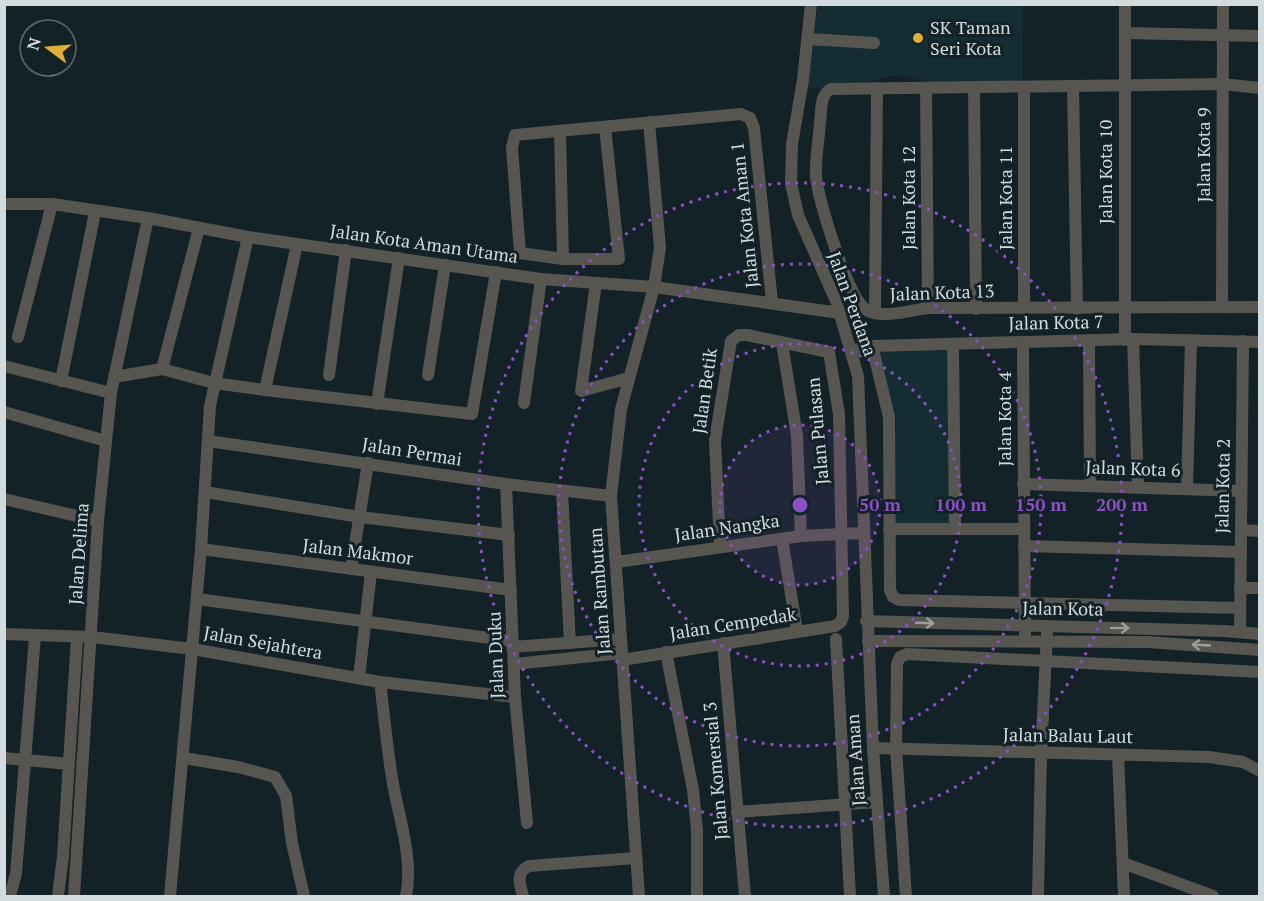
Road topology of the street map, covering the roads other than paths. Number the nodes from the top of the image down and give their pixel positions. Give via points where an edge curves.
1 (811, 4) edge
2 (1125, 4) edge
3 (1223, 4) edge
4 (1125, 33) junction
5 (1223, 35) junction
6 (1260, 36) edge
7 (808, 39) junction
8 (874, 44) dead end
9 (1222, 84) junction
10 (1124, 86) junction
11 (974, 87) junction
12 (1024, 87) junction
13 (1073, 87) junction
14 (877, 88) junction
15 (926, 88) junction
16 (1260, 88) edge
17 (649, 122) junction
18 (605, 127) junction
19 (560, 131) junction
20 (4, 204) edge
21 (52, 204) junction
22 (95, 212) junction
23 (148, 218) junction
24 (199, 228) junction
25 (248, 237) junction
26 (297, 244) junction
27 (346, 250) junction
28 (399, 258) junction
29 (563, 259) junction
30 (445, 265) junction
31 (496, 272) junction
32 (541, 279) junction
33 (596, 283) junction
34 (654, 287) junction
35 (772, 302) junction
36 (1222, 306) junction
37 (1260, 307) edge
38 (928, 308) junction
39 (976, 309) junction
40 (1024, 309) junction
41 (1077, 309) junction
42 (1124, 309) junction
43 (840, 313) junction
44 (875, 313) junction
45 (18, 337) dead end
46 (1089, 340) junction
47 (1129, 340) junction
48 (1191, 340) junction
49 (1243, 341) junction
50 (1023, 342) junction
51 (1260, 342) edge
52 (782, 343) junction
53 (953, 344) junction
54 (872, 346) junction
55 (853, 350) junction
56 (829, 352) joint
57 (4, 366) edge
58 (162, 369) junction
59 (328, 375) dead end
60 (428, 375) dead end
61 (114, 377) junction
62 (629, 378) junction
63 (61, 381) junction
64 (214, 383) junction
65 (265, 390) junction
66 (111, 393) junction
67 (524, 403) dead end
68 (377, 404) junction
69 (4, 412) edge
70 (106, 441) junction
71 (208, 441) junction
72 (368, 463) junction
73 (506, 484) junction
74 (1023, 484) junction
75 (1090, 486) junction
76 (1138, 487) junction
77 (1187, 489) junction
78 (562, 491) junction
79 (1241, 491) junction
80 (205, 492) junction
81 (611, 496) junction
82 (4, 499) edge
83 (360, 517) junction
84 (98, 521) junction
85 (889, 529) junction
86 (955, 529) junction
87 (1024, 529) junction
88 (1241, 530) junction
89 (1260, 531) edge
90 (841, 533) junction
91 (863, 533) junction
92 (509, 535) junction
93 (801, 536) junction
94 (782, 539) junction
95 (1024, 546) junction
96 (720, 547) junction
97 (201, 549) junction
98 (1241, 552) junction
99 (617, 562) junction
100 (351, 569) junction
101 (371, 572) junction
102 (1240, 588) junction
103 (1260, 588) edge
104 (511, 590) junction
105 (197, 599) junction
106 (1024, 604) junction
107 (1240, 608) junction
108 (843, 616) joint
109 (866, 621) junction
110 (365, 623) junction
111 (1025, 627) junction
112 (1047, 627) junction
113 (797, 631) junction
114 (1240, 632) junction
115 (4, 634) edge
116 (1260, 634) edge
117 (34, 636) junction
118 (77, 638) junction
119 (92, 638) junction
120 (621, 639) junction
121 (836, 639) dead end
122 (868, 641) junction
123 (1024, 641) junction
124 (1047, 641) junction
125 (570, 643) junction
126 (723, 643) junction
127 (512, 644) junction
128 (192, 649) junction
129 (1260, 650) edge
130 (666, 652) junction
131 (622, 656) junction
132 (1046, 662) junction
133 (514, 664) junction
134 (1260, 672) edge
135 (359, 678) junction
136 (380, 682) junction
137 (515, 697) junction
138 (873, 748) junction
139 (896, 748) junction
140 (1041, 754) junction
141 (1118, 755) junction
142 (4, 758) edge
143 (184, 758) junction
144 (25, 759) junction
145 (69, 764) junction
146 (1260, 771) edge
147 (877, 802) junction
148 (845, 805) junction
149 (737, 812) junction
150 (527, 823) dead end
151 (636, 858) junction
152 (1123, 863) junction
153 (10, 897) edge
154 (58, 897) edge
155 (74, 897) edge
156 (170, 897) edge
157 (304, 897) edge
158 (406, 897) edge
159 (523, 897) edge
160 (639, 897) edge
161 (697, 897) edge
162 (745, 897) edge
163 (850, 897) edge
164 (884, 897) edge
165 (906, 897) edge
166 (1038, 897) edge
167 (1124, 897) edge
168 (1213, 897) edge

1 - 7 street, Jalan Perdana
2 - 4 street, Jalan Kota 10
3 - 5 street, Jalan Kota 9
4 - 5 street
4 - 10 street, Jalan Kota 10
5 - 6 street
5 - 9 street, Jalan Kota 9
7 - 8 street
7 - 43 street, Jalan Perdana via 792,144 791,183 798,214
9 - 10 street
9 - 16 street
9 - 36 street, Jalan Kota 9
10 - 13 street
10 - 42 street, Jalan Kota 10
11 - 12 street
11 - 15 street
11 - 39 street
12 - 13 street
12 - 40 street, Jalan Kota 11
13 - 41 street
14 - 15 street
14 - 44 street
14 - 44 street, Jalan Kota 13 via 827,91 823,99 817,179 856,299
15 - 38 street, Jalan Kota 12
17 - 18 street
17 - 34 street, Jalan Rambutan via 659,240
17 - 35 street, Jalan Kota Aman 1 via 736,113 750,118
18 - 19 street
18 - 29 street via 619,260
19 - 29 street
19 - 29 street via 515,135 512,148 520,253
20 - 21 street, Jalan Kota Aman Utama
21 - 22 street, Jalan Kota Aman Utama
21 - 45 street
22 - 23 street, Jalan Kota Aman Utama
22 - 63 street
23 - 24 street, Jalan Kota Aman Utama
23 - 61 street, Jalan Delima
24 - 25 street, Jalan Kota Aman Utama
24 - 58 street
25 - 26 street, Jalan Kota Aman Utama
25 - 64 street
26 - 27 street, Jalan Kota Aman Utama
26 - 65 street
27 - 28 street, Jalan Kota Aman Utama
27 - 59 street
28 - 30 street, Jalan Kota Aman Utama
28 - 68 street
30 - 31 street, Jalan Kota Aman Utama
30 - 60 street
31 - 32 street, Jalan Kota Aman Utama
31 - 68 street via 473,413
32 - 33 street, Jalan Kota Aman Utama
32 - 67 street
33 - 34 street, Jalan Kota Aman Utama
33 - 62 street via 581,391
34 - 35 street, Jalan Kota Aman Utama
34 - 62 street, Jalan Rambutan
35 - 43 street, Jalan Kota Aman Utama
36 - 37 street, Jalan Kota 13
36 - 42 street, Jalan Kota 13
38 - 39 street, Jalan Kota 13
38 - 44 street, Jalan Kota 13
39 - 40 street, Jalan Kota 13
40 - 41 street, Jalan Kota 13
41 - 42 street, Jalan Kota 13
42 - 47 street, Jalan Kota 10
43 - 55 street, Jalan Perdana
46 - 47 street, Jalan Kota 7
46 - 50 street, Jalan Kota 7
46 - 75 street
47 - 48 street, Jalan Kota 7
47 - 76 street, Jalan Kota 10
48 - 49 street, Jalan Kota 7
48 - 77 street
49 - 51 street, Jalan Kota 7
49 - 79 street, Jalan Kota 2
50 - 53 street, Jalan Kota 7
50 - 74 street, Jalan Kota 4
52 - 56 street, Jalan Betik
52 - 93 street via 797,436
52 - 96 street, Jalan Betik via 744,335 734,337 729,345 715,440
53 - 54 street, Jalan Kota 7
53 - 86 street
54 - 55 street, Jalan Kota 7
54 - 85 street via 890,417
55 - 91 street, Jalan Perdana via 861,407
56 - 90 street, Jalan Pulasan via 838,414
57 - 63 street
58 - 61 street
58 - 64 street
61 - 66 street, Jalan Delima
62 - 81 street, Jalan Rambutan via 618,425
63 - 66 street
64 - 65 street
64 - 71 street
65 - 68 street
66 - 70 street, Jalan Delima
69 - 70 street
70 - 84 street, Jalan Delima
71 - 72 street, Jalan Permai
71 - 80 street
72 - 73 street, Jalan Permai
72 - 83 street
73 - 78 street, Jalan Permai
73 - 92 street, Jalan Duku
74 - 75 street, Jalan Kota 6
74 - 87 street, Jalan Kota 4
75 - 76 street, Jalan Kota 6
76 - 77 street, Jalan Kota 6
77 - 79 street, Jalan Kota 6
78 - 81 street, Jalan Permai
78 - 125 street
79 - 88 street, Jalan Kota 2
80 - 83 street
80 - 97 street
81 - 99 street, Jalan Rambutan
82 - 84 street
83 - 92 street
83 - 100 street
84 - 119 street, Jalan Delima
85 - 86 street
85 - 106 street via 890,590 896,599
86 - 87 street
87 - 95 street, Jalan Kota 4
88 - 89 street
88 - 98 street, Jalan Kota 2
90 - 91 street, Jalan Nangka
90 - 93 street, Jalan Nangka
90 - 108 street, Jalan Pulasan
91 - 109 street, Jalan Perdana
92 - 104 street, Jalan Duku
93 - 94 street, Jalan Nangka
94 - 96 street, Jalan Nangka
94 - 113 street
95 - 98 street
95 - 106 street, Jalan Kota 4
96 - 99 street, Jalan Nangka
97 - 100 street, Jalan Makmor
97 - 105 street
98 - 102 street, Jalan Kota 2
99 - 120 street, Jalan Rambutan
100 - 101 street, Jalan Makmor
101 - 104 street, Jalan Makmor
101 - 110 street
102 - 103 street
102 - 107 street, Jalan Kota 2
104 - 127 street, Jalan Duku
105 - 110 street
105 - 128 street
106 - 107 street
106 - 111 street, Jalan Kota 4
107 - 114 street, Jalan Kota 2
108 - 113 street, Jalan Cempedak via 838,624
109 -> 111 street, Jalan Kota
109 - 122 street, Jalan Aman
110 - 127 street
110 - 135 street
111 - 112 street, Jalan Kota
111 - 123 street, Jalan Kota 4
112 -> 114 street, Jalan Kota
112 - 124 street
113 - 126 street, Jalan Cempedak
114 - 116 street, Jalan Kota
115 - 117 street, Jalan Sejahtera
117 - 118 street, Jalan Sejahtera
117 - 144 street
118 - 119 street, Jalan Sejahtera
118 - 145 street
119 - 128 street, Jalan Sejahtera
119 - 155 street, Jalan Delima
120 - 125 street
120 - 131 street, Jalan Rambutan
121 - 148 street
122 - 123 street, Jalan Kota
122 - 138 street, Jalan Aman
123 - 124 street, Jalan Kota
129 -> 124 street, Jalan Kota via 1146,642
124 - 132 street
125 - 127 street
126 - 130 street, Jalan Cempedak
126 - 149 street, Jalan Komersial 3
127 - 133 street, Jalan Duku
128 - 135 street, Jalan Sejahtera
128 - 143 street
130 - 131 street, Jalan Cempedak
130 - 161 street via 693,790
131 - 133 street, Jalan Cempedak
131 - 151 street, Jalan Rambutan
132 - 134 street
132 - 139 street via 903,655 897,664
132 - 140 street
133 - 137 street, Jalan Duku
135 - 136 street, Jalan Sejahtera
136 - 137 street, Jalan Sejahtera
136 - 158 street via 407,861
137 - 150 street, Jalan Duku
138 - 139 street, Jalan Balau Laut
138 - 147 street, Jalan Aman
139 - 140 street, Jalan Balau Laut
139 - 165 street
140 - 141 street, Jalan Balau Laut
140 - 166 street
141 - 146 street, Jalan Balau Laut via 1227,759
141 - 152 street
142 - 144 street
143 - 156 street
143 - 157 street via 275,777 286,796
144 - 145 street
144 - 153 street via 16,874
145 - 154 street
147 - 148 street
147 - 164 street, Jalan Aman
148 - 149 street
148 - 163 street
149 - 162 street, Jalan Komersial 3
151 - 159 street via 529,866 519,877
151 - 160 street, Jalan Rambutan
152 - 167 street
152 - 168 street

